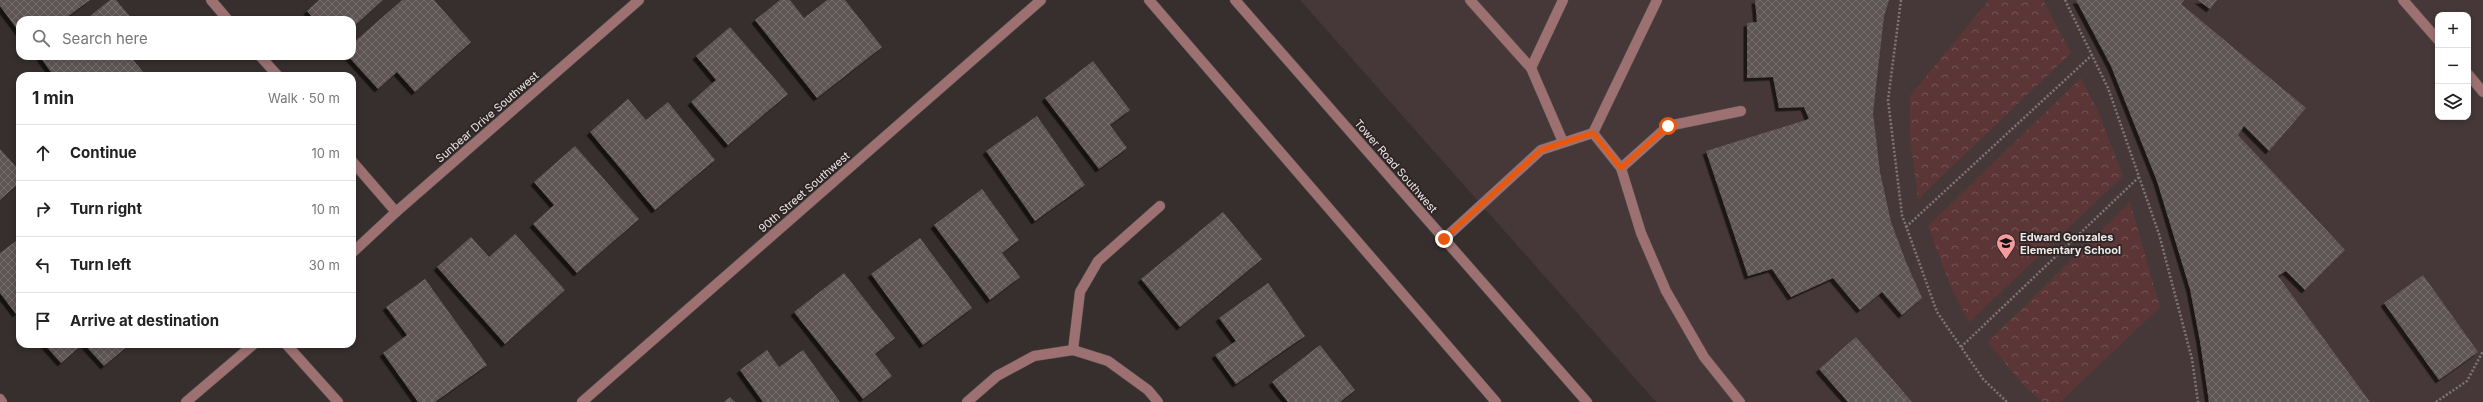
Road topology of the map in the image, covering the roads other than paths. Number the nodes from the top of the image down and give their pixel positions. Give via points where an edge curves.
1 (211, 0) edge
2 (639, 0) edge
3 (1042, 0) edge
4 (1149, 0) edge
5 (1234, 0) edge
6 (1470, 0) edge
7 (1564, 0) edge
8 (1657, 0) edge
9 (2403, 0) edge
10 (225, 16) edge
11 (2435, 37) edge
12 (264, 60) edge
13 (1531, 68) junction
14 (274, 72) edge
15 (2471, 78) edge
16 (2483, 92) edge
17 (1740, 110) dead end
18 (1593, 133) junction
19 (1563, 142) junction
20 (356, 166) edge
21 (1621, 168) junction
22 (1160, 206) dead end
23 (396, 212) junction
24 (1444, 239) junction
25 (356, 249) edge
26 (249, 348) edge
27 (290, 348) edge
28 (1073, 350) junction
29 (0, 399) edge
30 (2, 402) edge
31 (186, 402) edge
32 (338, 402) edge
33 (582, 402) edge
34 (967, 402) edge
35 (1158, 402) edge
36 (1496, 402) edge
37 (1587, 402) edge
38 (1740, 402) edge

1 - 10 street
2 - 23 street, Sunbear Drive Southwest
3 - 33 street, 90th Street Southwest
4 - 36 street
5 - 24 street, Tower Road Southwest
6 - 13 street
7 - 13 street
8 - 18 street
9 - 11 street
12 - 14 street
13 - 19 street
15 - 16 street
17 - 21 street via 1668,126
18 - 19 street
18 - 21 street
19 - 24 street via 1541,150
20 - 23 street
21 - 38 street via 1641,233 1666,291 1704,357
22 - 28 street via 1098,261 1080,292
23 - 25 street, Sunbear Drive Southwest
24 - 37 street, Tower Road Southwest
26 - 31 street
27 - 32 street
28 - 34 street via 1034,356 997,376
28 - 35 street via 1108,361 1148,390
29 - 30 street

